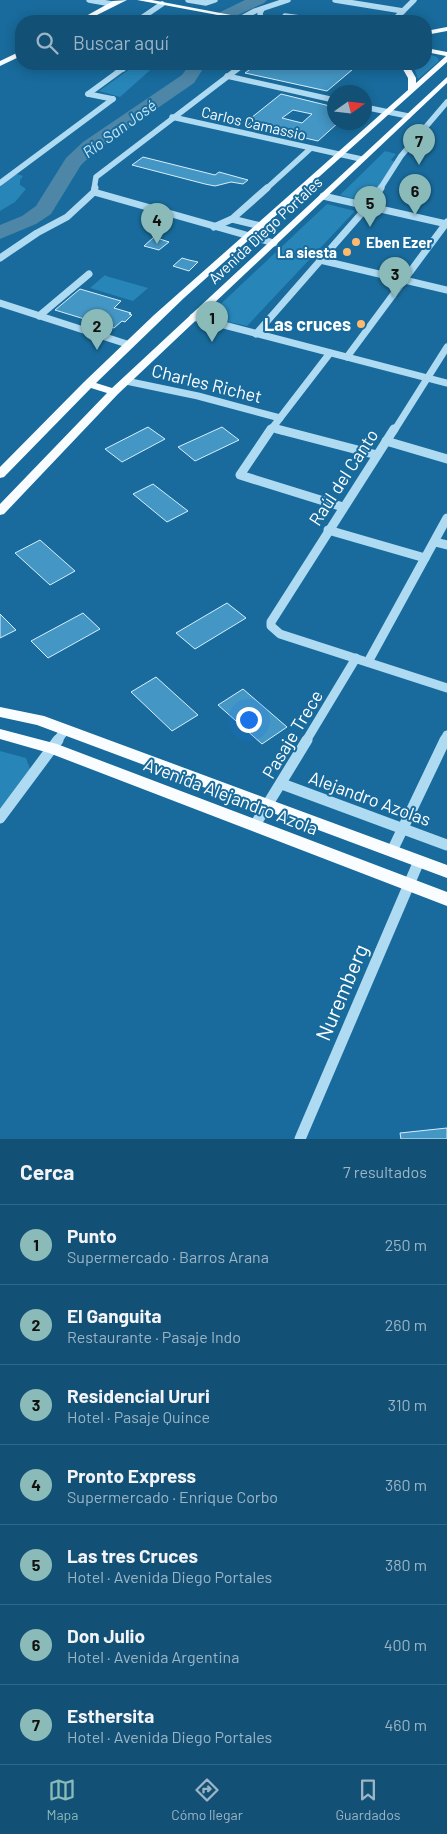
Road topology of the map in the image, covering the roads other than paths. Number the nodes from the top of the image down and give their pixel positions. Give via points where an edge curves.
1 (89, 0) edge
2 (124, 0) edge
3 (140, 0) edge
4 (188, 0) edge
5 (215, 0) edge
6 (288, 0) edge
7 (335, 0) edge
8 (414, 0) edge
9 (114, 2) edge
10 (162, 4) junction
11 (262, 9) junction
12 (403, 11) junction
13 (91, 15) edge
14 (146, 15) edge
15 (224, 15) edge
16 (247, 15) edge
17 (260, 15) edge
18 (399, 15) edge
19 (447, 29) edge
20 (432, 32) edge
21 (432, 51) edge
22 (447, 54) edge
23 (15, 56) edge
24 (447, 58) edge
25 (0, 64) edge
26 (120, 70) edge
27 (236, 70) edge
28 (407, 70) edge
29 (227, 76) junction
30 (447, 79) edge
31 (447, 86) edge
32 (412, 90) junction
33 (435, 90) junction
34 (88, 94) joint
35 (327, 98) edge
36 (113, 99) joint
37 (447, 102) edge
38 (372, 109) edge
39 (388, 112) junction
40 (408, 116) junction
41 (172, 117) junction
42 (310, 148) junction
43 (342, 155) junction
44 (361, 159) junction
45 (0, 183) edge
46 (94, 192) junction
47 (323, 196) junction
48 (368, 206) junction
49 (232, 219) junction
50 (447, 223) edge
51 (261, 226) junction
52 (214, 227) junction
53 (250, 236) junction
54 (274, 243) junction
55 (1, 255) edge
56 (239, 260) junction
57 (320, 260) junction
58 (89, 274) dead end
59 (404, 280) junction
60 (447, 290) edge
61 (0, 303) edge
62 (39, 316) junction
63 (194, 317) junction
64 (256, 334) junction
65 (130, 345) junction
66 (447, 347) edge
67 (330, 353) junction
68 (347, 357) junction
69 (427, 378) junction
70 (126, 381) junction
71 (447, 383) edge
72 (88, 384) junction
73 (114, 392) junction
74 (280, 418) junction
75 (272, 428) junction
76 (386, 441) junction
77 (377, 455) junction
78 (447, 459) edge
79 (0, 474) edge
80 (343, 507) junction
81 (0, 510) edge
82 (447, 518) edge
83 (328, 530) junction
84 (435, 542) junction
85 (447, 545) edge
86 (425, 558) junction
87 (356, 658) junction
88 (368, 662) junction
89 (447, 688) edge
90 (0, 704) edge
91 (0, 712) edge
92 (39, 720) junction
93 (65, 730) junction
94 (0, 734) edge
95 (447, 735) edge
96 (52, 748) junction
97 (282, 784) junction
98 (268, 805) junction
99 (0, 818) edge
100 (255, 825) junction
101 (402, 828) junction
102 (447, 845) edge
103 (392, 851) junction
104 (419, 861) junction
105 (447, 872) edge
106 (409, 884) junction
107 (447, 899) edge
108 (300, 1139) edge

1 - 9 street
2 - 9 main road
3 - 10 main road
4 - 5 street via 206,3
6 - 11 street
7 - 12 street
8 - 12 street
9 - 13 main road
10 - 14 street
10 - 15 main road
11 - 16 street
11 - 17 street
12 - 18 street
19 - 20 main road
21 - 22 main road
23 - 25 main road
24 - 32 main road, Avenida Diego Portales
26 - 34 street
27 - 29 street
28 - 32 main road via 412,78
29 - 35 street
29 - 41 street
30 - 33 main road, Avenida Diego Portales
31 - 33 main road
32 - 39 main road, Avenida Diego Portales
33 - 40 main road, Avenida Diego Portales
34 - 36 street
36 - 45 street
37 - 48 street via 401,156
38 - 39 street
39 - 40 street
39 - 43 main road, Avenida Diego Portales
40 - 44 main road, Avenida Diego Portales
41 - 42 street, Carlos Camassio
41 - 46 street via 96,177
42 - 43 street, Carlos Camassio
42 - 49 street, Avenida Diego Portales
43 - 44 street, Carlos Camassio
43 - 51 main road, Avenida Diego Portales
44 - 47 main road, Avenida Diego Portales
46 - 52 street
46 - 55 street via 67,217
47 - 48 street
47 - 54 main road, Avenida Diego Portales
48 - 50 street
48 - 57 street
49 - 51 street
49 - 52 street, Avenida Diego Portales
50 - 59 street
51 - 53 main road, Avenida Diego Portales
52 - 53 street
53 - 54 street
53 - 56 main road, Avenida Diego Portales
54 - 56 main road, Avenida Diego Portales
56 - 63 main road, Avenida Diego Portales
56 - 65 main road, Avenida Diego Portales
57 - 59 street
57 - 64 street
58 - 62 street
59 - 60 street
59 - 68 street
61 - 62 street
62 - 65 street
63 - 64 street
63 - 70 main road, Avenida Diego Portales
64 - 67 street
65 - 72 main road, Avenida Diego Portales
66 - 69 street, Raúl del Canto
67 - 68 street
67 - 74 street
68 - 69 street
69 - 71 street
69 - 76 street, Raúl del Canto
70 - 73 main road, Avenida Diego Portales
70 - 74 street, Charles Richet
72 - 73 main road
72 - 79 main road, Avenida Diego Portales
73 - 81 main road, Avenida Diego Portales
74 - 75 street
75 - 77 street, Charles Richet
75 - 80 street via 240,475
76 - 77 street, Raúl del Canto
76 - 78 street
77 - 80 street, Raúl del Canto
80 - 83 street, Raúl del Canto
82 - 84 street
83 - 86 street
83 - 87 street, Raúl del Canto via 272,618 271,626 280,634
84 - 85 street
84 - 86 street
86 - 88 street
87 - 88 street
87 - 97 street, Pasaje Trece
88 - 89 street
90 - 92 main road
91 - 92 main road, Avenida Alejandro Azola
92 - 93 main road, Avenida Alejandro Azola
93 - 96 street
93 - 98 main road, Avenida Alejandro Azola
94 - 96 main road, Avenida Alejandro Azola
95 - 101 street
96 - 99 street
96 - 100 main road, Avenida Alejandro Azola
97 - 98 street, Pasaje Trece
97 - 101 street, Alejandro Azolas
98 - 100 street, Pasaje Trece
98 - 103 main road, Avenida Alejandro Azola
100 - 106 main road, Avenida Alejandro Azola
101 - 102 street, Alejandro Azolas
101 - 103 street
103 - 104 main road, Avenida Alejandro Azola
104 - 105 main road, Avenida Alejandro Azola
104 - 106 street, Nuremberg
106 - 107 main road, Avenida Alejandro Azola
106 - 108 street, Nuremberg

